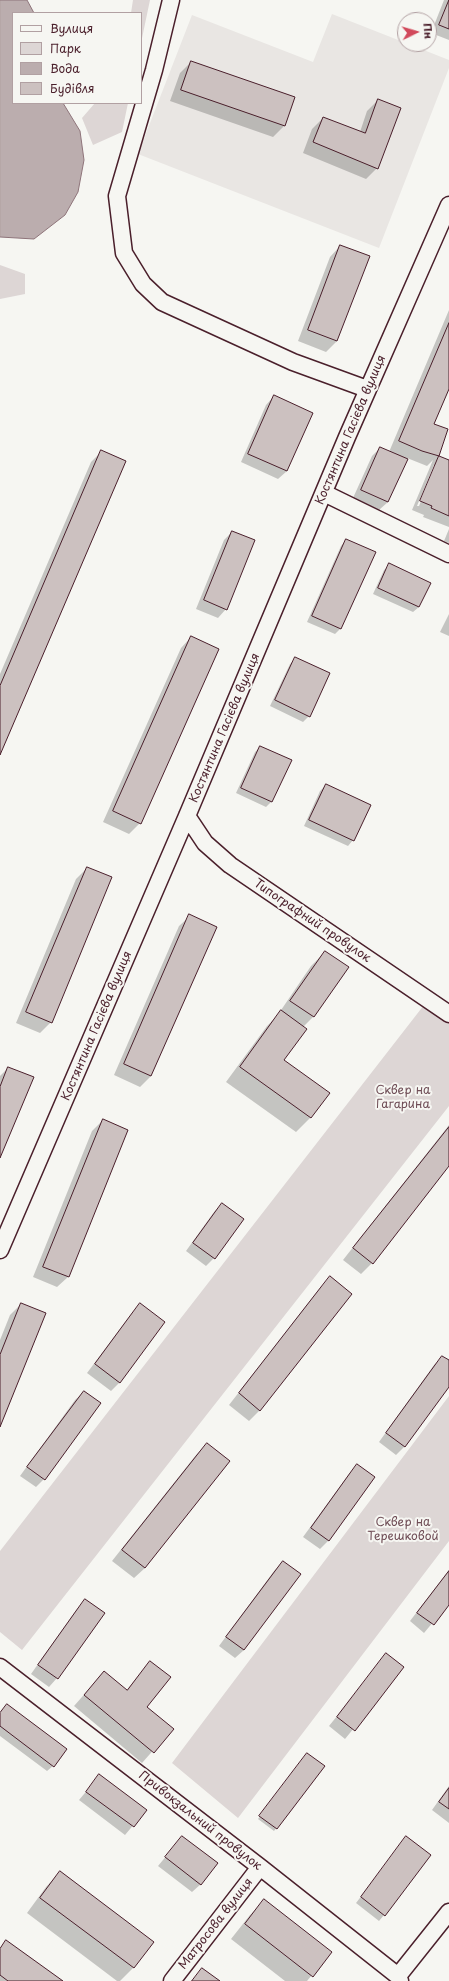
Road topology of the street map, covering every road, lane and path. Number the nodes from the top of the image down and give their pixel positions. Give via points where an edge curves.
1 (171, 0) edge
2 (449, 206) edge
3 (367, 390) junction
4 (324, 493) junction
5 (449, 554) edge
6 (187, 816) junction
7 (449, 1014) edge
8 (0, 1250) edge
9 (0, 1667) edge
10 (260, 1867) junction
11 (449, 1912) edge
12 (399, 1979) edge
13 (172, 1981) edge

1 - 3 street via 154,70 117,196 124,253 143,284 162,302 293,362
2 - 3 street, Костянтина Гасієва вулиця
3 - 4 street, Костянтина Гасієва вулиця
4 - 5 street
4 - 6 street, Костянтина Гасієва вулиця
6 - 7 street, Типографний провулок via 205,843 230,865
6 - 8 street, Костянтина Гасієва вулиця
9 - 10 street, Привокзальний провулок
10 - 12 street, Привокзальний провулок
10 - 13 street, Матросова вулиця
11 - 12 street

